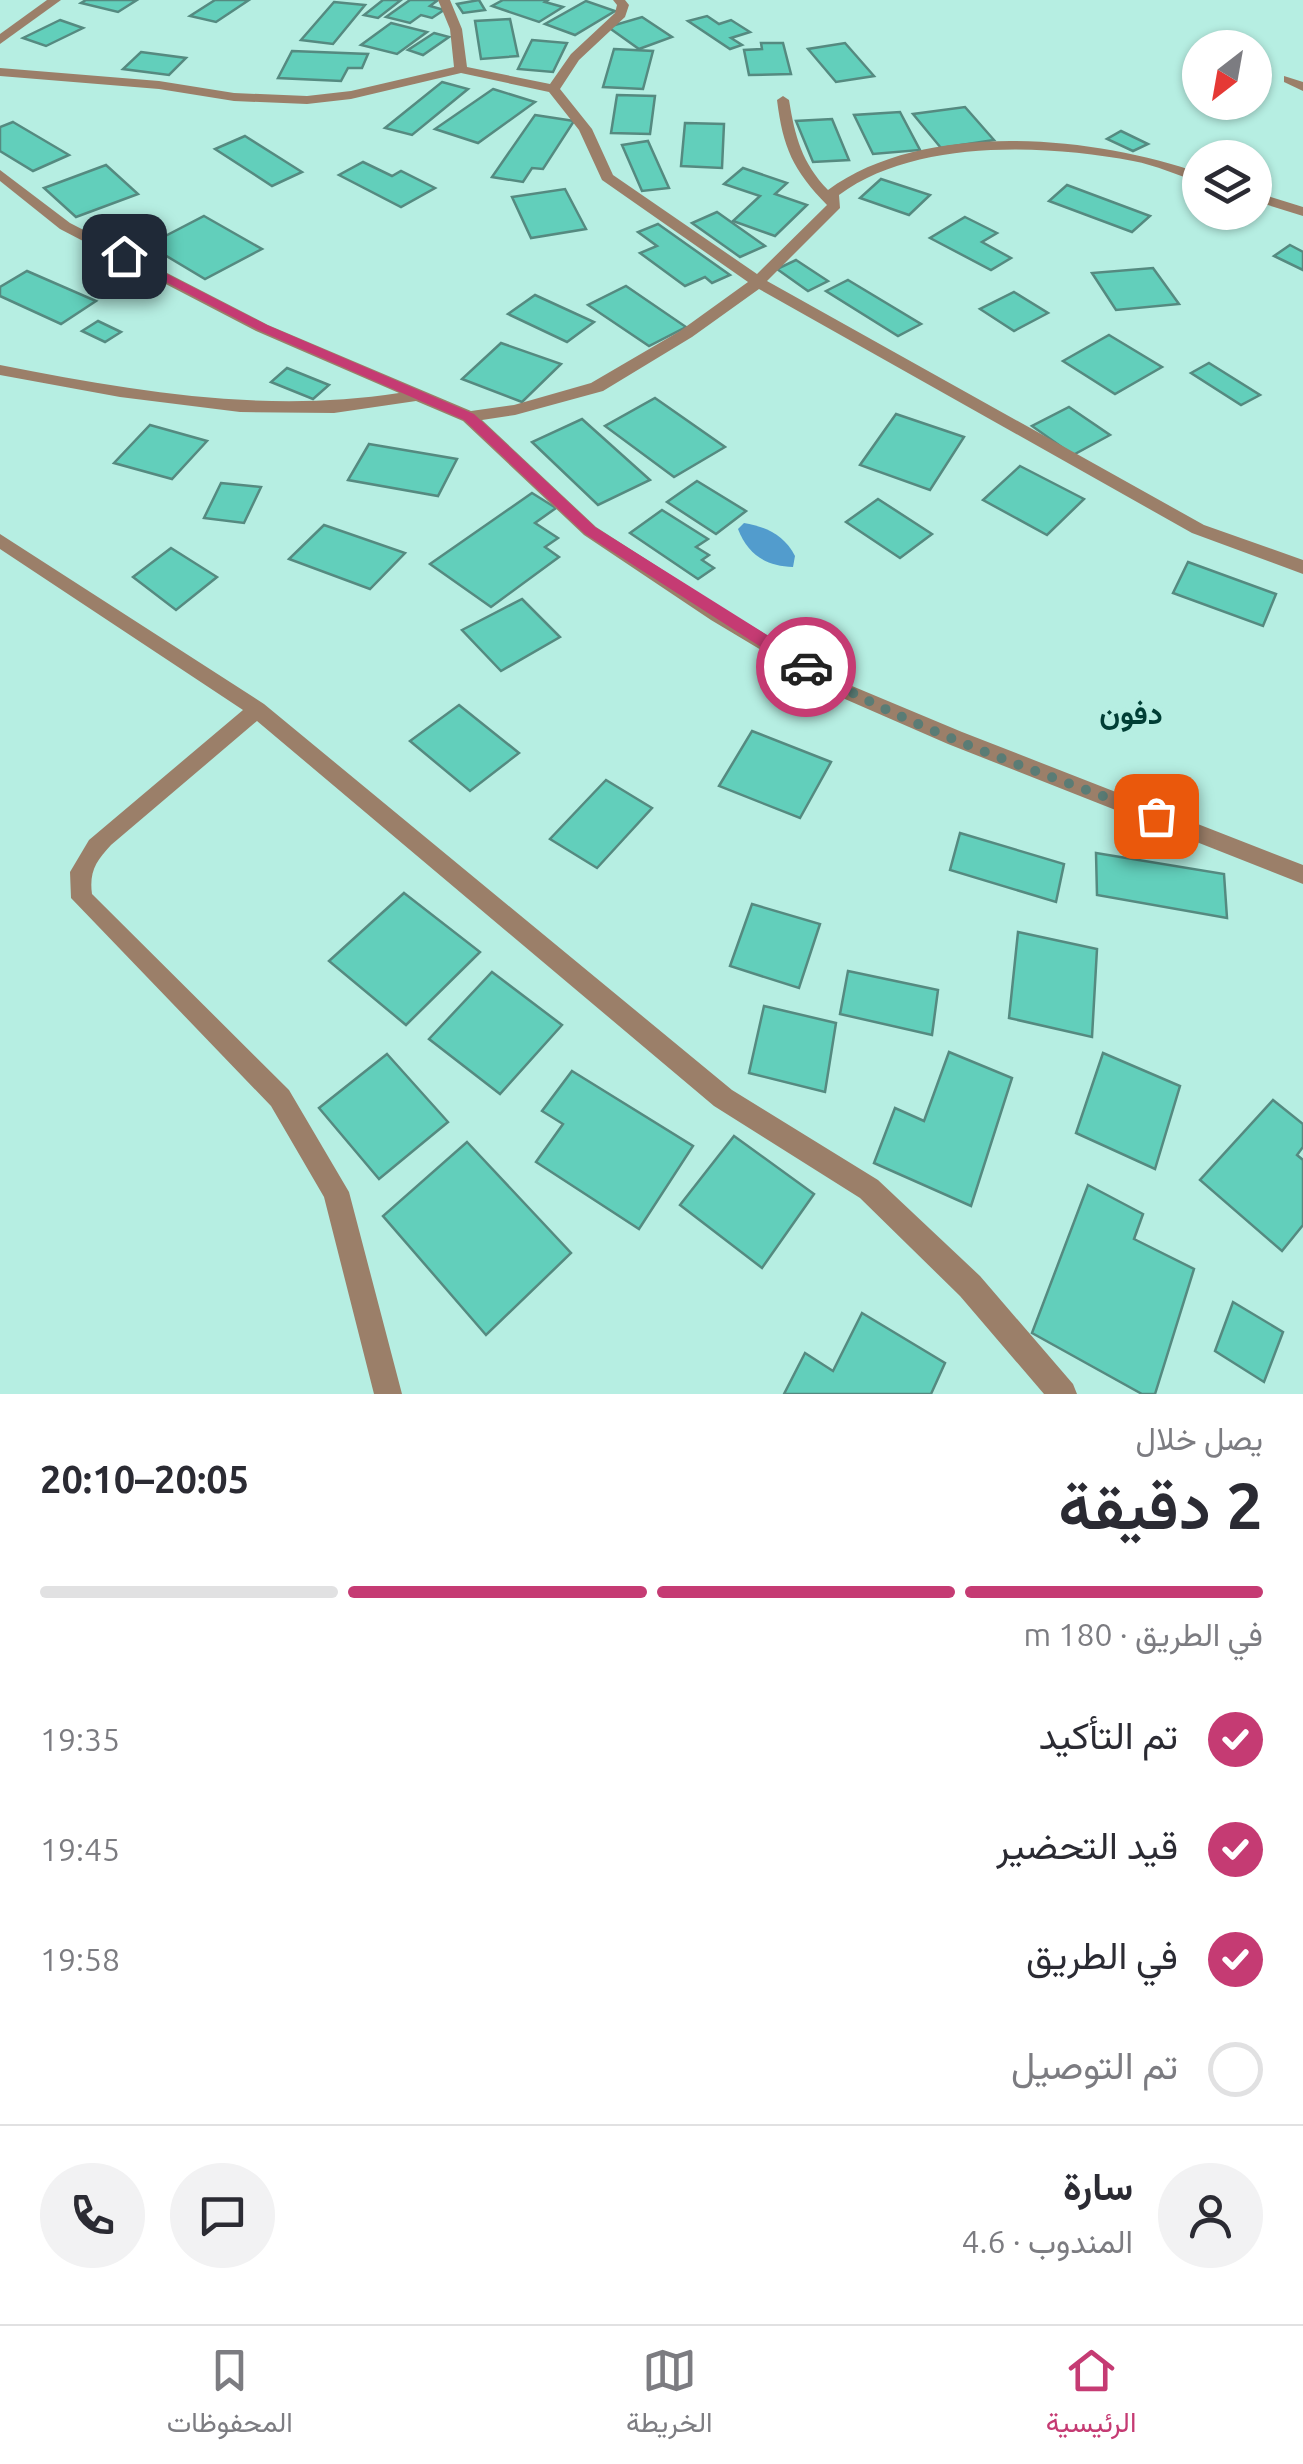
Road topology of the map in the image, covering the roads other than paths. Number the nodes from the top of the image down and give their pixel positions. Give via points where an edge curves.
1 (55, 0) edge
2 (444, 0) edge
3 (619, 0) edge
4 (0, 40) edge
5 (461, 69) junction
6 (0, 72) edge
7 (1288, 79) dead end
8 (1303, 86) edge
9 (553, 89) junction
10 (783, 100) dead end
11 (1182, 172) edge
12 (0, 174) edge
13 (1272, 202) edge
14 (835, 205) junction
15 (1303, 212) edge
16 (758, 282) junction
17 (0, 370) edge
18 (416, 396) junction
19 (469, 417) junction
20 (0, 540) edge
21 (1303, 567) edge
22 (257, 709) junction
23 (1303, 875) edge
24 (388, 1394) edge
25 (1062, 1394) edge

1 - 4 street
2 - 5 street
3 - 9 street via 620,14 574,57
5 - 6 street via 307,100
5 - 9 street
7 - 8 street
9 - 16 street via 572,108 607,177
10 - 14 street via 799,170
11 - 14 street via 1086,151 983,147 870,168 832,194
12 - 18 street via 65,226 262,328
13 - 15 street
14 - 16 street
16 - 19 street via 597,388
16 - 21 street via 1198,530
17 - 18 street via 142,398 235,406 325,408
18 - 19 street
19 - 23 street via 590,531 846,691
20 - 22 street
22 - 24 street via 103,839 82,861 77,878 82,898 280,1098 336,1192
22 - 25 street via 723,1098 869,1188 970,1286

